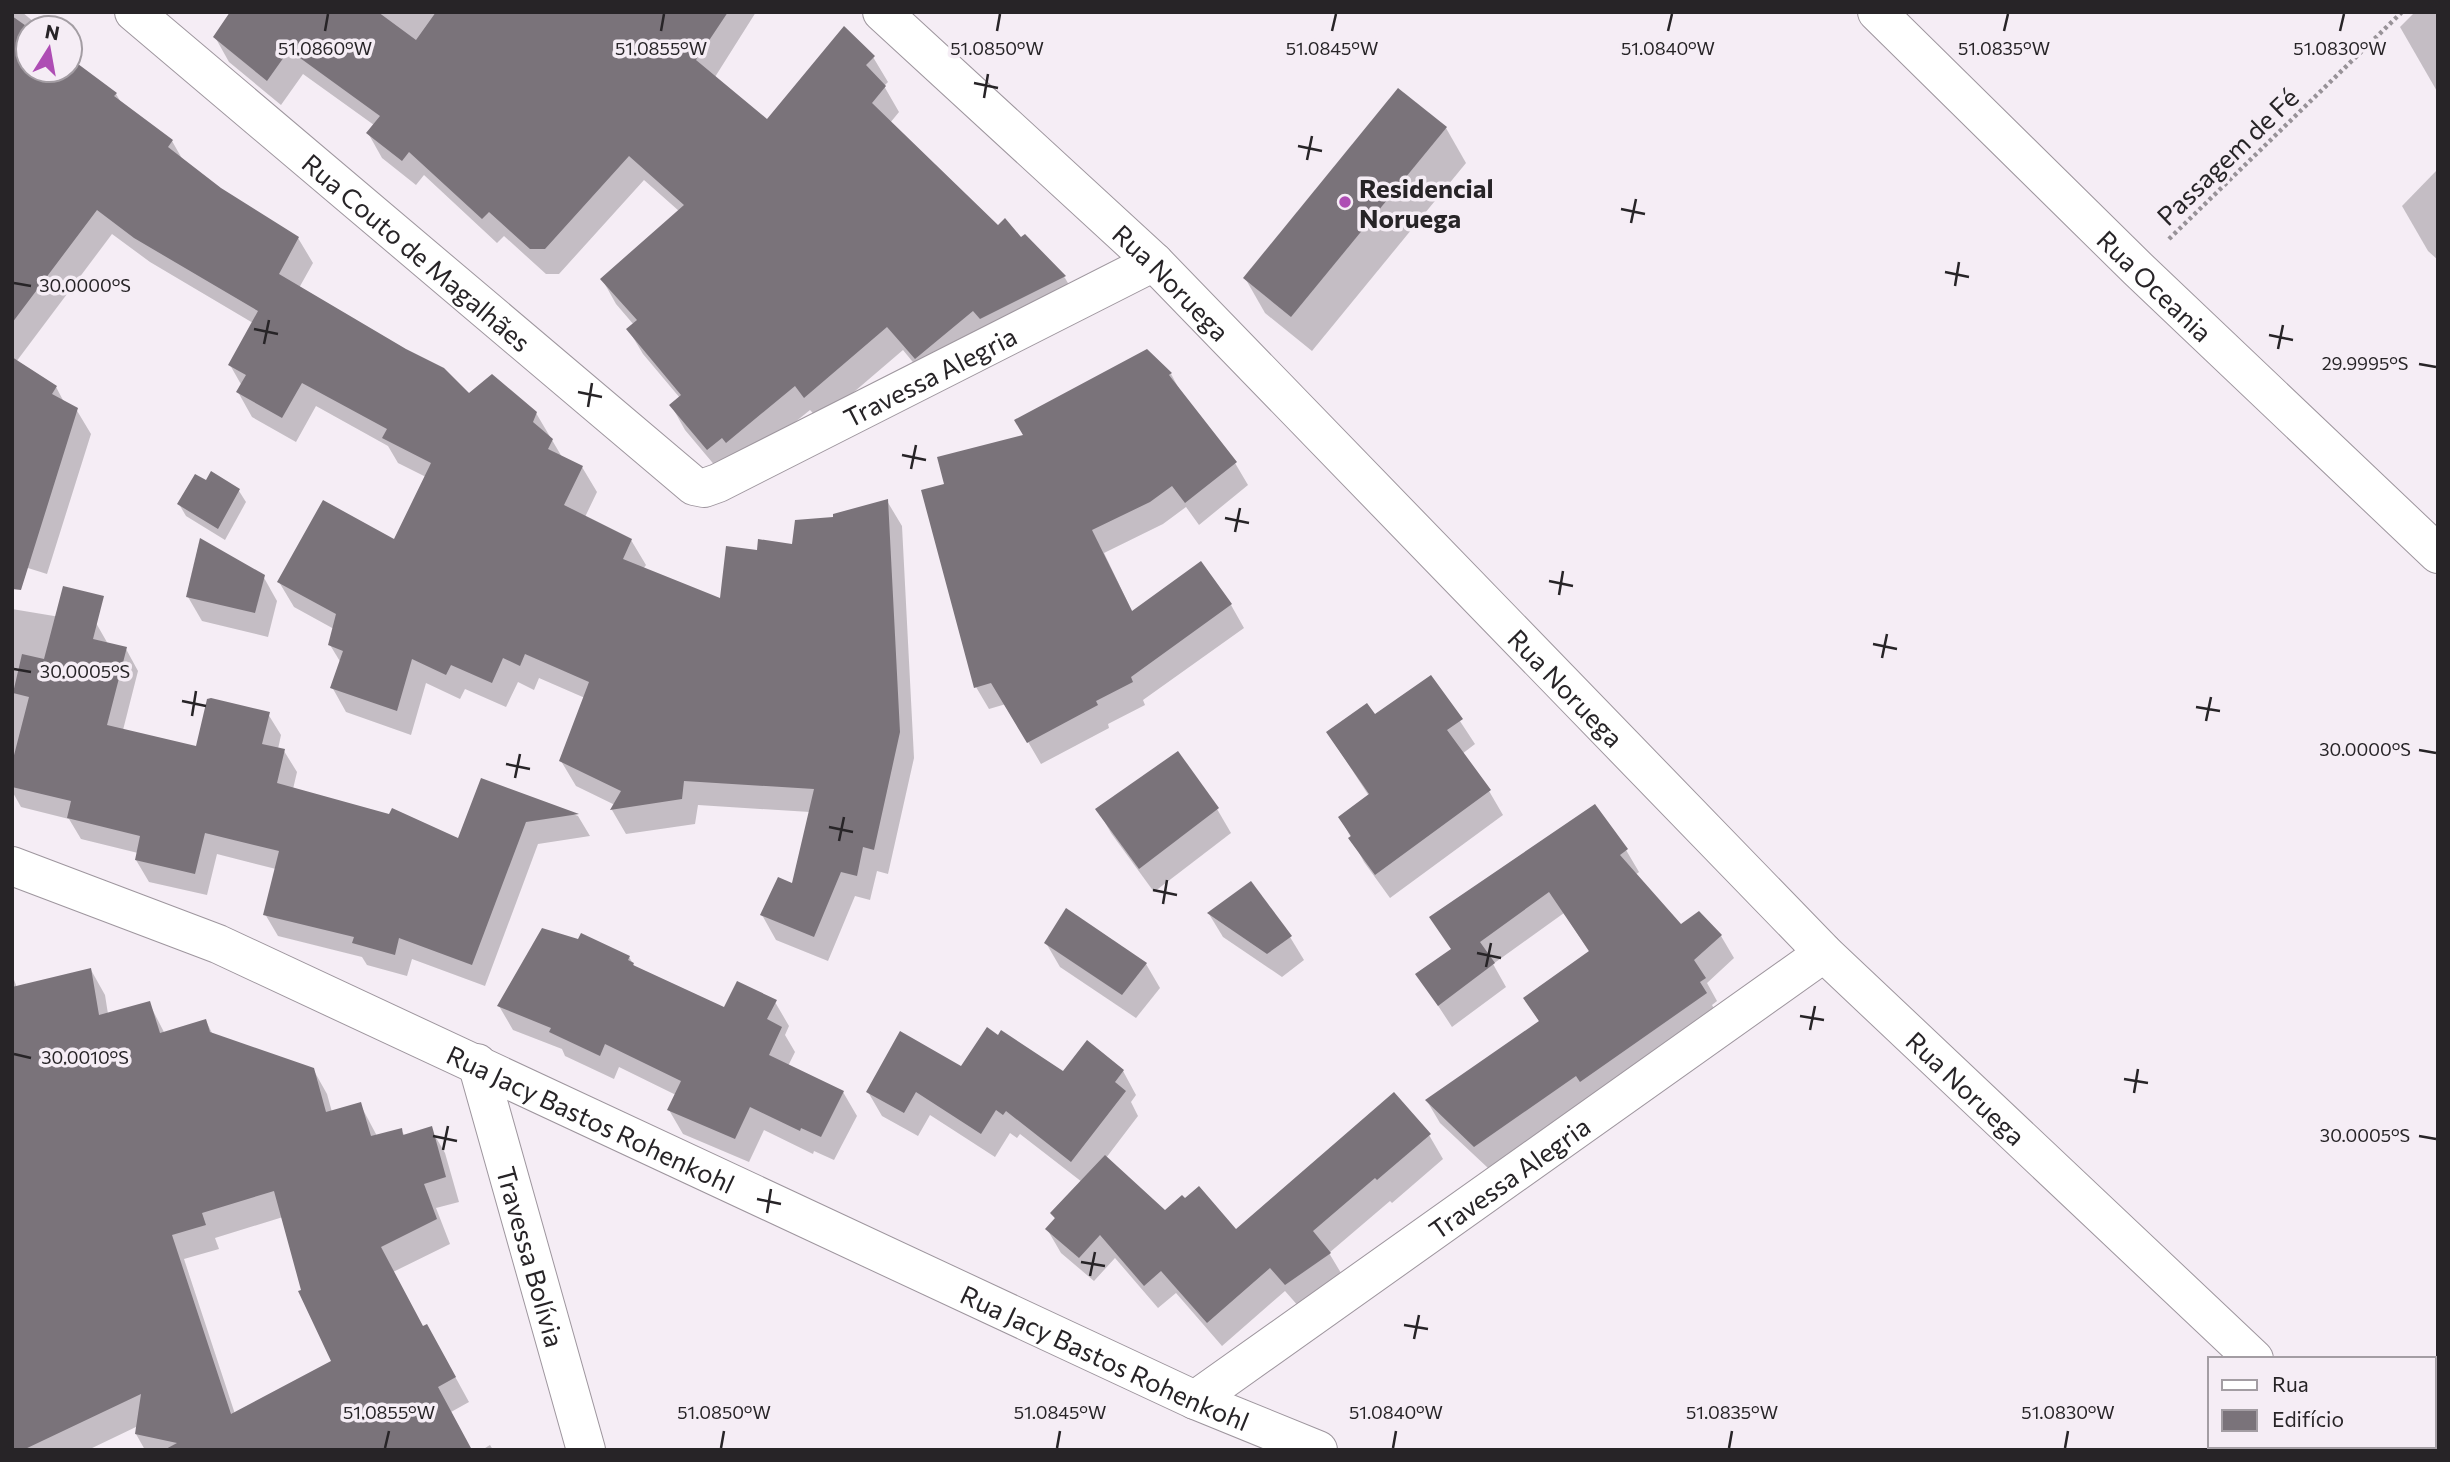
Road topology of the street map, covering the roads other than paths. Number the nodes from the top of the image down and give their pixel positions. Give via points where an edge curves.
1 (134, 12) edge
2 (882, 12) edge
3 (1877, 12) edge
4 (1154, 262) junction
5 (704, 488) joint
6 (2438, 554) edge
7 (12, 866) edge
8 (1824, 953) junction
9 (477, 1063) junction
10 (2252, 1357) edge
11 (1195, 1400) junction
12 (586, 1450) edge
13 (1318, 1450) edge

1 - 5 street, Rua Couto de Magalhães via 694,486
2 - 4 street, Rua Noruega
3 - 6 street, Rua Oceania
4 - 5 street, Travessa Alegria
4 - 8 street, Rua Noruega
7 - 9 street, Rua Jacy Bastos Rohenkohl via 218,944
8 - 10 street, Rua Noruega
8 - 11 street, Travessa Alegria
9 - 11 street, Rua Jacy Bastos Rohenkohl
9 - 12 street, Travessa Bolívia
11 - 13 street, Rua Jacy Bastos Rohenkohl

